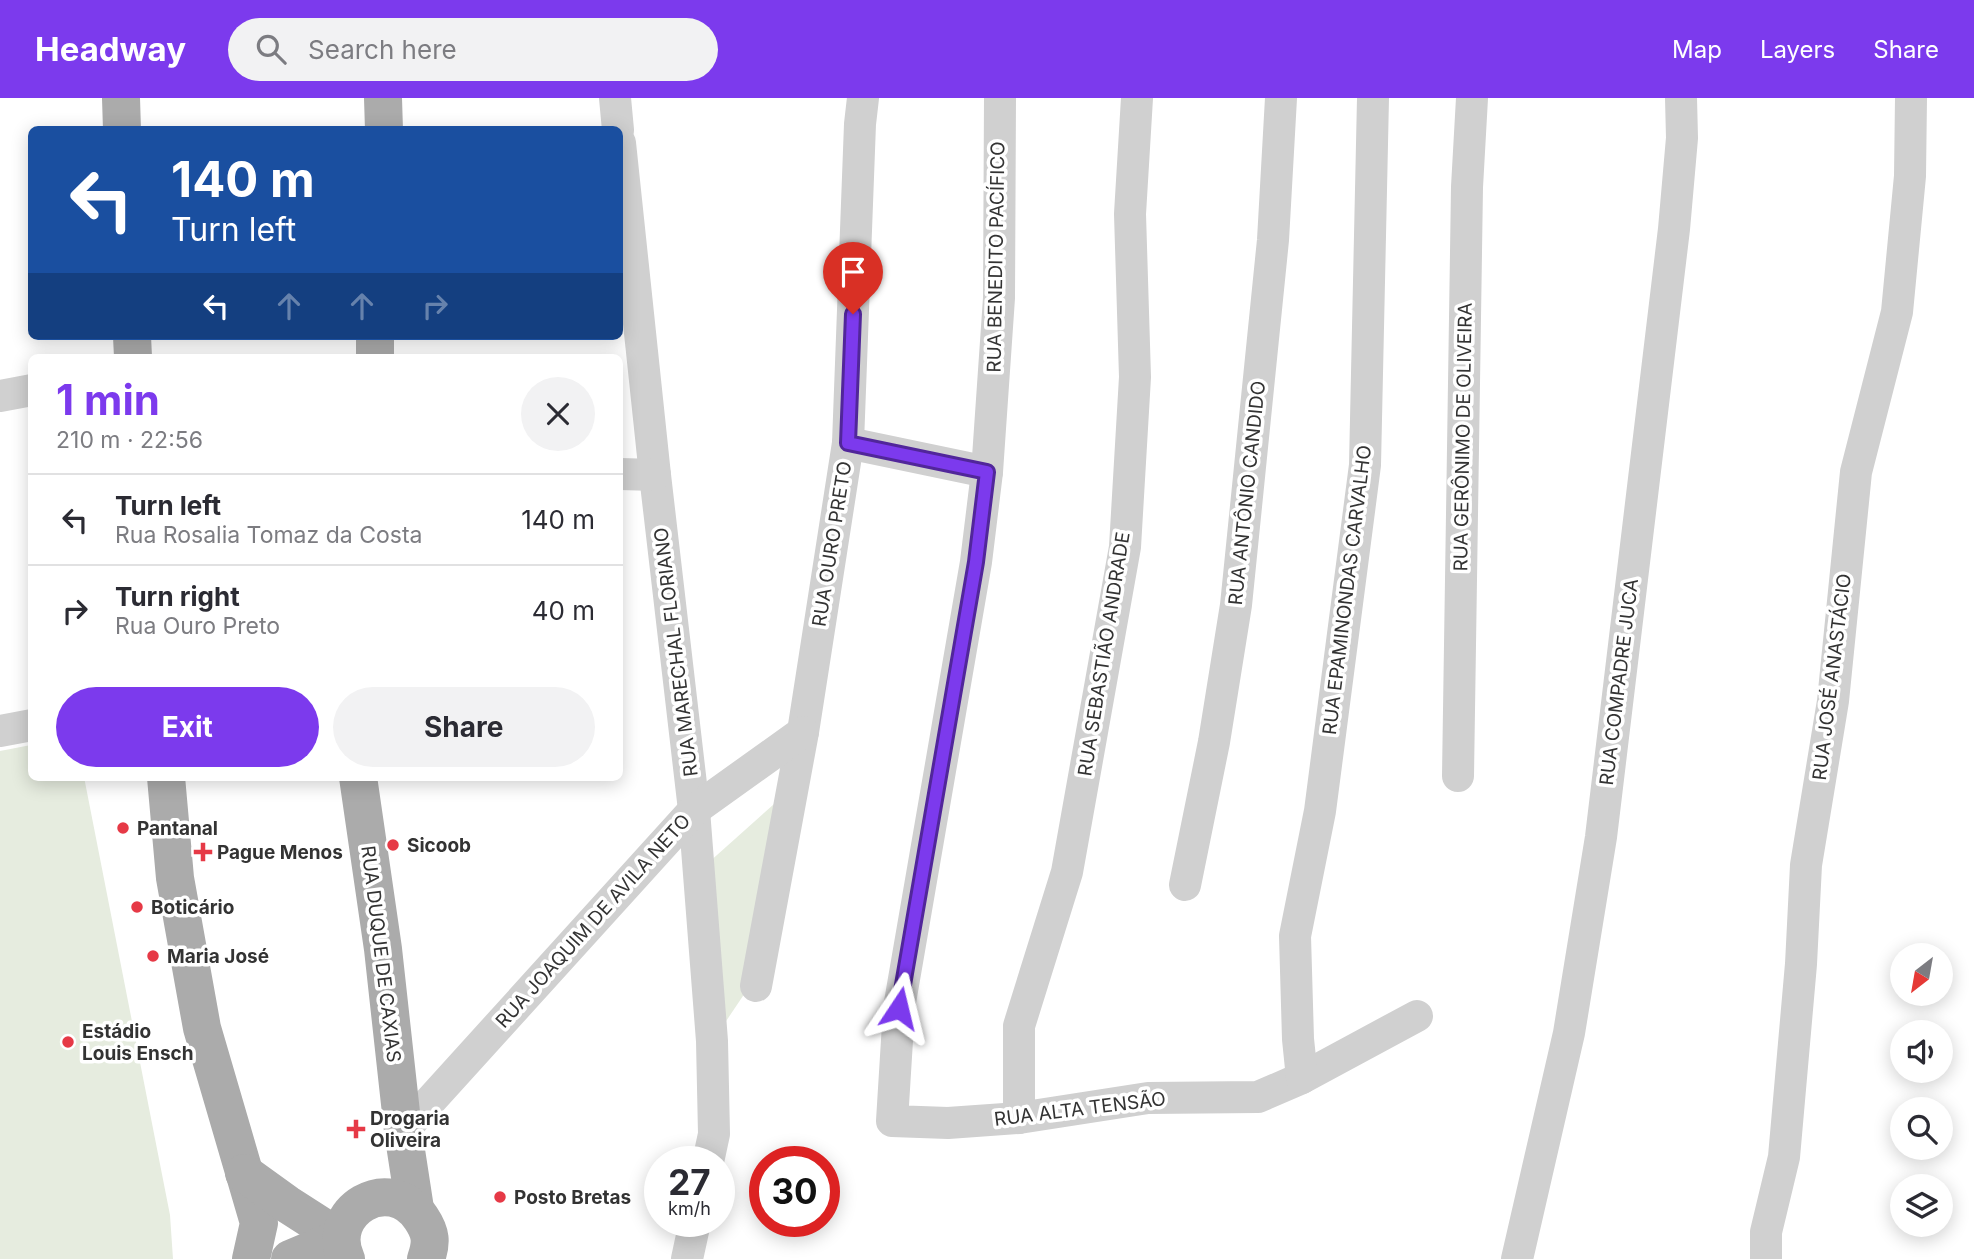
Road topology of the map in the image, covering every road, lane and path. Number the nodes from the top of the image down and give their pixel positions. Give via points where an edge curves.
1 (121, 98) edge
2 (383, 98) edge
3 (615, 98) edge
4 (863, 98) edge
5 (1000, 98) edge
6 (1137, 98) edge
7 (1281, 98) edge
8 (1373, 98) edge
9 (1472, 98) edge
10 (1681, 98) edge
11 (1911, 98) edge
12 (122, 126) edge
13 (384, 126) edge
14 (618, 126) edge
15 (623, 171) edge
16 (28, 391) edge
17 (0, 396) edge
18 (848, 443) junction
19 (987, 472) junction
20 (623, 474) edge
21 (655, 475) junction
22 (28, 726) edge
23 (0, 731) edge
24 (803, 732) junction
25 (1458, 776) dead end
26 (166, 781) edge
27 (359, 781) edge
28 (694, 810) junction
29 (1185, 885) dead end
30 (757, 986) dead end
31 (1417, 1016) dead end
32 (1302, 1078) junction
33 (1020, 1118) junction
34 (892, 1122) joint
35 (403, 1131) junction
36 (711, 1146) edge
37 (244, 1173) junction
38 (415, 1209) junction
39 (692, 1237) edge
40 (343, 1248) edge
41 (433, 1255) edge
42 (251, 1259) edge
43 (290, 1259) edge
44 (687, 1259) edge
45 (1517, 1259) edge
46 (1766, 1259) edge

1 - 12 main road
2 - 13 main road
3 - 14 street
4 - 18 street, RUA OURO PRETO
5 - 19 street, RUA BENEDITO PACÍFICO via 999,298
6 - 33 street, RUA SEBASTIÃO ANDRADE via 1130,214 1135,377 1125,547 1067,872 1019,1026
7 - 29 street, RUA ANTÔNIO CANDIDO via 1273,240 1236,605
8 - 32 street, RUA EPAMINONDAS CARVALHO via 1365,466 1320,811 1295,936
9 - 25 street, RUA GERÔNIMO DE OLIVEIRA via 1466,201
10 - 45 street, RUA COMPADRE JUCA via 1674,229 1601,837 1569,1033
11 - 46 street, RUA JOSÉ ANASTÁCIO via 1910,176 1897,312 1856,472 1833,701 1806,865 1784,1157 1766,1232
15 - 21 street, RUA MARECHAL FLORIANO
16 - 17 street
18 - 19 street
18 - 24 street, RUA OURO PRETO
19 - 34 street, RUA BENEDITO PACÍFICO via 976,562 899,1008
20 - 21 street
21 - 28 street, RUA MARECHAL FLORIANO
22 - 23 street
24 - 28 street, RUA JOAQUIM DE AVILA NETO
24 - 30 street, RUA OURO PRETO
26 - 37 main road via 175,878 202,1028
27 - 35 main road, RUA DUQUE DE CAXIAS
28 - 35 street, RUA JOAQUIM DE AVILA NETO
28 - 36 street, RUA MARECHAL FLORIANO via 712,1041
31 - 32 street, RUA ALTA TENSÃO
32 - 33 street, RUA ALTA TENSÃO via 1258,1097 1148,1098
33 - 34 street, RUA ALTA TENSÃO
35 - 38 main road, RUA DUQUE DE CAXIAS
37 - 40 main road
37 - 42 main road via 259,1223
38 - 40 main road via 390,1196 363,1203 345,1224
38 - 41 main road, RUA DUQUE DE CAXIAS via 429,1230
39 - 44 street
40 - 43 main road

